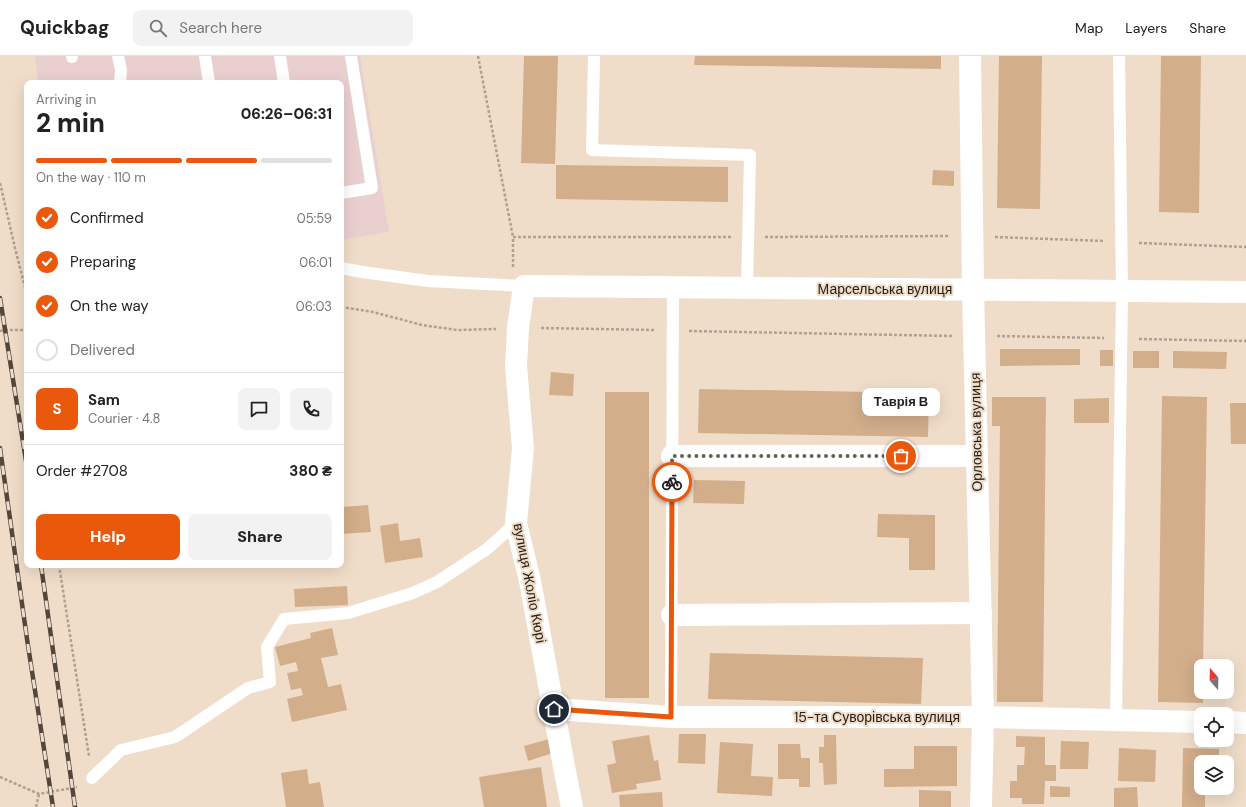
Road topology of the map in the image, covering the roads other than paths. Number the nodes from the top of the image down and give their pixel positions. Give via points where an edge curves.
1 (118, 56) edge
2 (205, 56) edge
3 (280, 56) edge
4 (351, 56) edge
5 (594, 56) edge
6 (970, 56) edge
7 (1119, 56) edge
8 (120, 80) edge
9 (209, 80) edge
10 (284, 80) edge
11 (344, 193) edge
12 (344, 269) edge
13 (518, 286) junction
14 (673, 288) junction
15 (747, 288) junction
16 (973, 289) junction
17 (1122, 291) junction
18 (1246, 292) edge
19 (672, 456) junction
20 (977, 456) junction
21 (516, 523) junction
22 (981, 613) junction
23 (672, 615) junction
24 (554, 709) junction
25 (671, 717) junction
26 (984, 717) junction
27 (1116, 720) junction
28 (1194, 722) edge
29 (1234, 722) edge
30 (1246, 723) edge
31 (92, 778) road end
32 (572, 807) edge
33 (981, 807) edge

1 - 8 lane
2 - 9 lane
3 - 10 lane
4 - 11 lane via 372,188
5 - 15 lane via 592,150 750,155
6 - 16 street, Орловська вулиця
7 - 17 lane
12 - 13 lane via 428,281
13 - 14 street, Марсельська вулиця
13 - 21 street, вулиця Жоліо Кюрі via 516,366 523,448
14 - 15 street, Марсельська вулиця
14 - 19 lane
15 - 16 street, Марсельська вулиця
16 - 17 street, Марсельська вулиця
16 - 20 street, Орловська вулиця
17 - 18 street, Марсельська вулиця
17 - 27 lane
19 - 20 street
19 - 23 lane
20 - 22 street, Орловська вулиця
21 - 24 street, вулиця Жоліо Кюрі via 530,581
21 - 31 lane via 487,548 437,582 412,593 348,613 284,619 267,647 270,682 248,688 175,737 121,750
22 - 23 street
22 - 26 street, Орловська вулиця
23 - 25 lane
24 - 25 street, 15-та Суворівська вулиця
24 - 32 street, вулиця Жоліо Кюрі
25 - 26 street, 15-та Суворівська вулиця
26 - 27 street, 15-та Суворівська вулиця
26 - 33 street, Орловська вулиця
27 - 28 street, 15-та Суворівська вулиця
29 - 30 street

